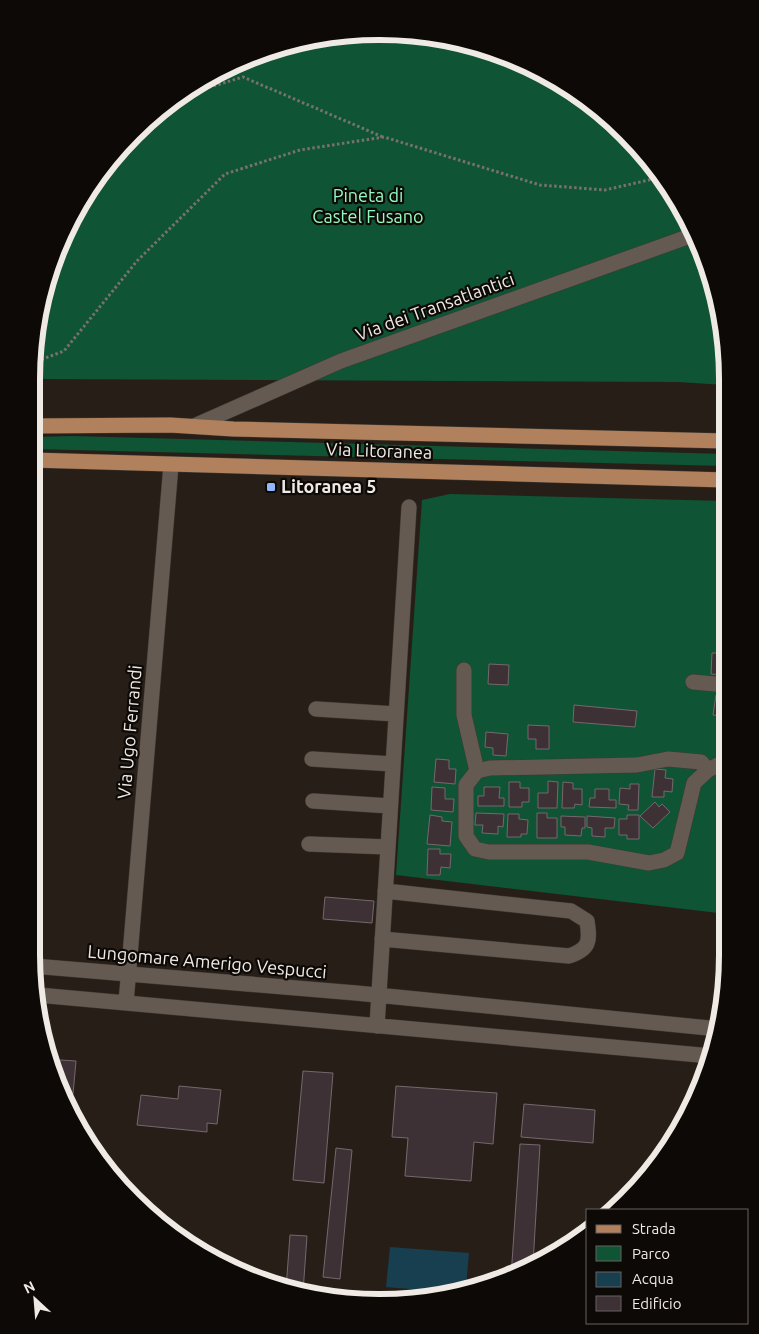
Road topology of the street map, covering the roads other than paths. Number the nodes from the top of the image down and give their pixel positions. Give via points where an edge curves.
1 (687, 236) edge
2 (40, 426) edge
3 (194, 426) junction
4 (719, 441) edge
5 (40, 460) edge
6 (171, 465) junction
7 (719, 480) edge
8 (409, 507) dead end
9 (464, 670) dead end
10 (693, 682) dead end
11 (719, 684) edge
12 (316, 709) dead end
13 (396, 714) junction
14 (312, 759) dead end
15 (393, 764) junction
16 (719, 764) edge
17 (708, 770) junction
18 (477, 771) junction
19 (313, 801) dead end
20 (390, 806) junction
21 (309, 844) dead end
22 (388, 847) junction
23 (385, 891) junction
24 (382, 940) junction
25 (41, 967) edge
26 (128, 975) junction
27 (43, 995) edge
28 (378, 996) junction
29 (126, 1003) junction
30 (377, 1026) junction
31 (710, 1028) edge
32 (703, 1055) edge

1 - 3 street, Via dei Transatlantici via 341,361
2 - 3 main road, Via Litoranea
3 - 4 main road, Via Litoranea
5 - 6 main road, Via Litoranea
6 - 7 main road, Via Litoranea
6 - 26 street, Via Ugo Ferrandi
8 - 13 street
9 - 18 street via 464,715
10 - 11 street
12 - 13 street
13 - 15 street
14 - 15 street
15 - 20 street
16 - 17 street
17 - 18 street via 701,762 668,759 637,766 490,768
17 - 18 street via 694,783 676,853 649,863 588,852 488,852 475,848 466,836 464,820 466,785
19 - 20 street
20 - 22 street
21 - 22 street
22 - 23 street
23 - 24 street
23 - 24 street via 571,911 587,921 589,932 588,944 582,951 569,956
24 - 28 street
25 - 26 street, Lungomare Amerigo Vespucci
26 - 28 street, Lungomare Amerigo Vespucci
26 - 29 street, Via Ugo Ferrandi
27 - 29 street
28 - 30 street
28 - 31 street, Lungomare Amerigo Vespucci
29 - 30 street
30 - 32 street

